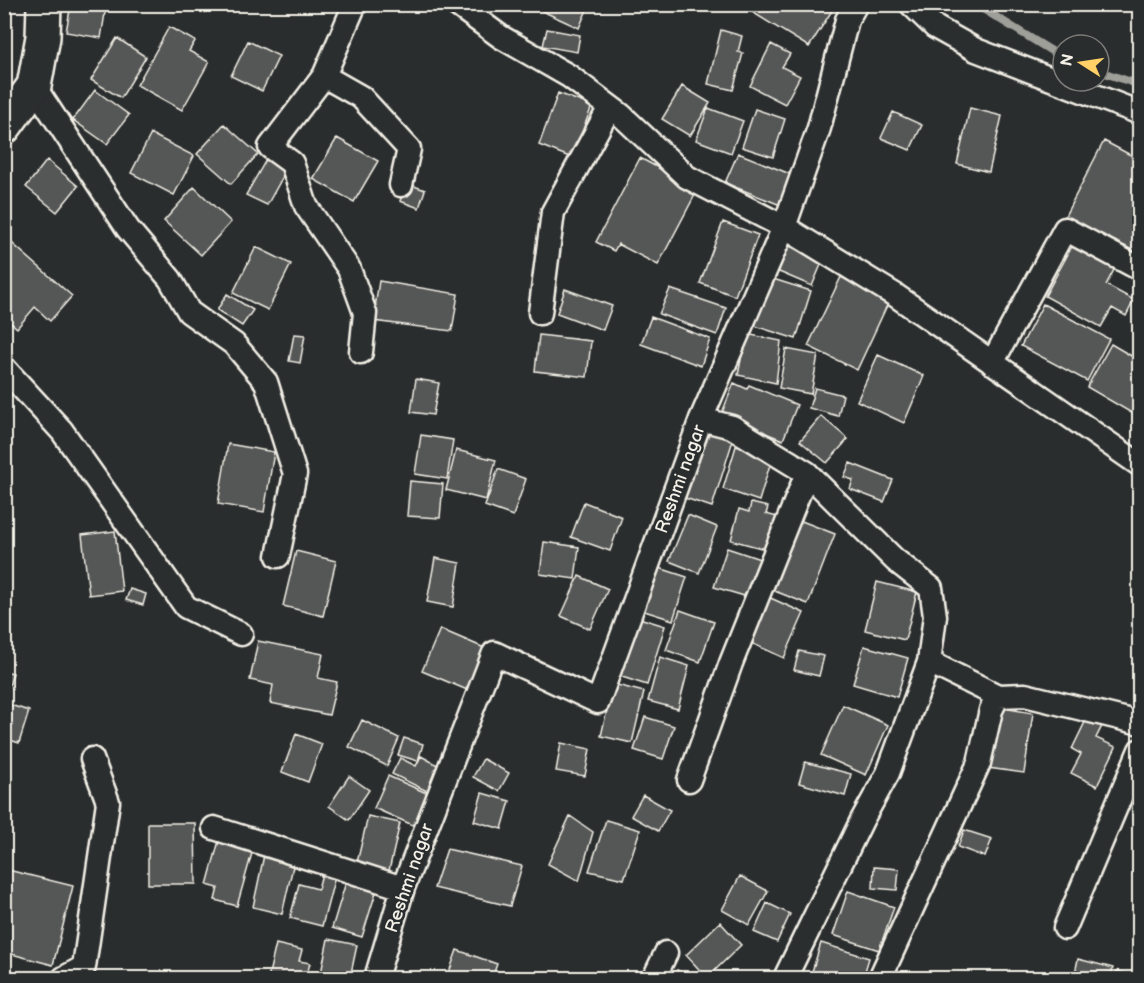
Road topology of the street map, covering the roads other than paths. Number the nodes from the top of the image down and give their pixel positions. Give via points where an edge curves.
1 (44, 4) edge
2 (355, 4) edge
3 (456, 4) edge
4 (856, 4) edge
5 (911, 4) edge
6 (324, 76) junction
7 (34, 86) junction
8 (610, 107) junction
9 (1140, 113) edge
10 (4, 127) edge
11 (401, 184) dead end
12 (784, 227) junction
13 (1140, 269) edge
14 (540, 313) dead end
15 (361, 352) dead end
16 (992, 363) junction
17 (4, 368) edge
18 (701, 419) junction
19 (1140, 465) edge
20 (807, 473) junction
21 (278, 556) dead end
22 (241, 634) dead end
23 (929, 662) junction
24 (998, 696) junction
25 (1140, 723) edge
26 (1140, 750) edge
27 (92, 759) dead end
28 (689, 780) dead end
29 (214, 828) dead end
30 (403, 888) junction
31 (1065, 928) dead end
32 (666, 952) dead end
33 (64, 978) edge
34 (376, 978) edge
35 (654, 978) edge
36 (785, 978) edge
37 (880, 978) edge

1 - 7 main road via 43,37
2 - 6 street
3 - 8 street via 501,38 569,76
4 - 12 street, Reshmi nagar via 847,20 819,128
5 - 9 street via 935,27 976,50
6 - 11 street via 361,97 409,149
6 - 15 street via 270,147 292,163 306,206 349,269 365,314
7 - 10 main road
7 - 21 street via 128,229 170,279 189,312 234,345 266,382 295,474
8 - 12 street via 687,177
8 - 14 street via 553,212
12 - 16 street via 895,295
12 - 18 street, Reshmi nagar
13 - 16 street via 1065,229
16 - 19 street
17 - 22 street via 62,431 186,607
18 - 20 street via 732,427
18 - 30 street, Reshmi nagar via 598,702 494,652
20 - 23 street via 896,560 931,588 935,616
20 - 28 street
23 - 24 street
23 - 36 street via 888,774
24 - 25 street via 1025,695
24 - 37 street via 979,763
26 - 31 street
27 - 33 street via 108,802 84,967
29 - 30 street
30 - 34 street, Reshmi nagar
32 - 35 street

